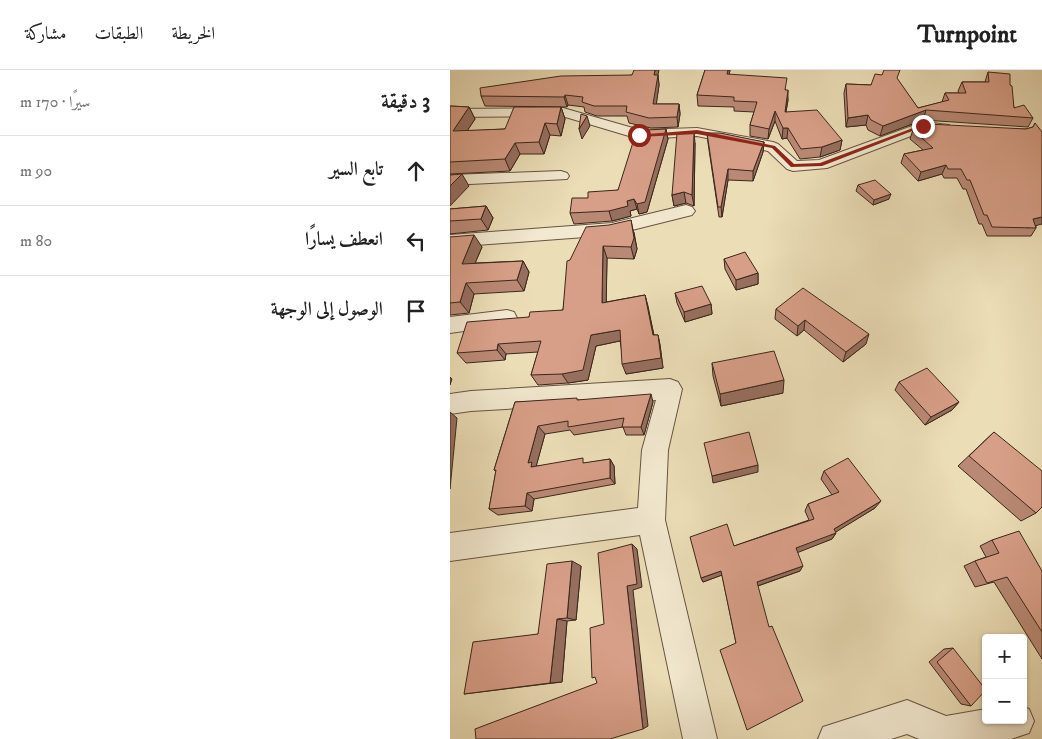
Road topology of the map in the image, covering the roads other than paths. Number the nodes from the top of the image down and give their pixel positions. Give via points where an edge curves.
1 (450, 114) edge
2 (963, 129) edge
3 (561, 176) dead end
4 (450, 180) edge
5 (686, 211) dead end
6 (450, 241) edge
7 (507, 318) edge
8 (450, 324) edge
9 (450, 404) edge
10 (651, 520) junction
11 (450, 547) edge
12 (994, 724) edge
13 (700, 739) edge
14 (835, 739) edge

1 - 2 street via 563,112 639,135 697,132 774,147 793,166 820,165 923,126
3 - 4 street
5 - 6 street via 612,229
7 - 8 street
9 - 10 street via 670,389 655,450
10 - 11 street
10 - 13 street
12 - 14 street via 946,733 907,717

